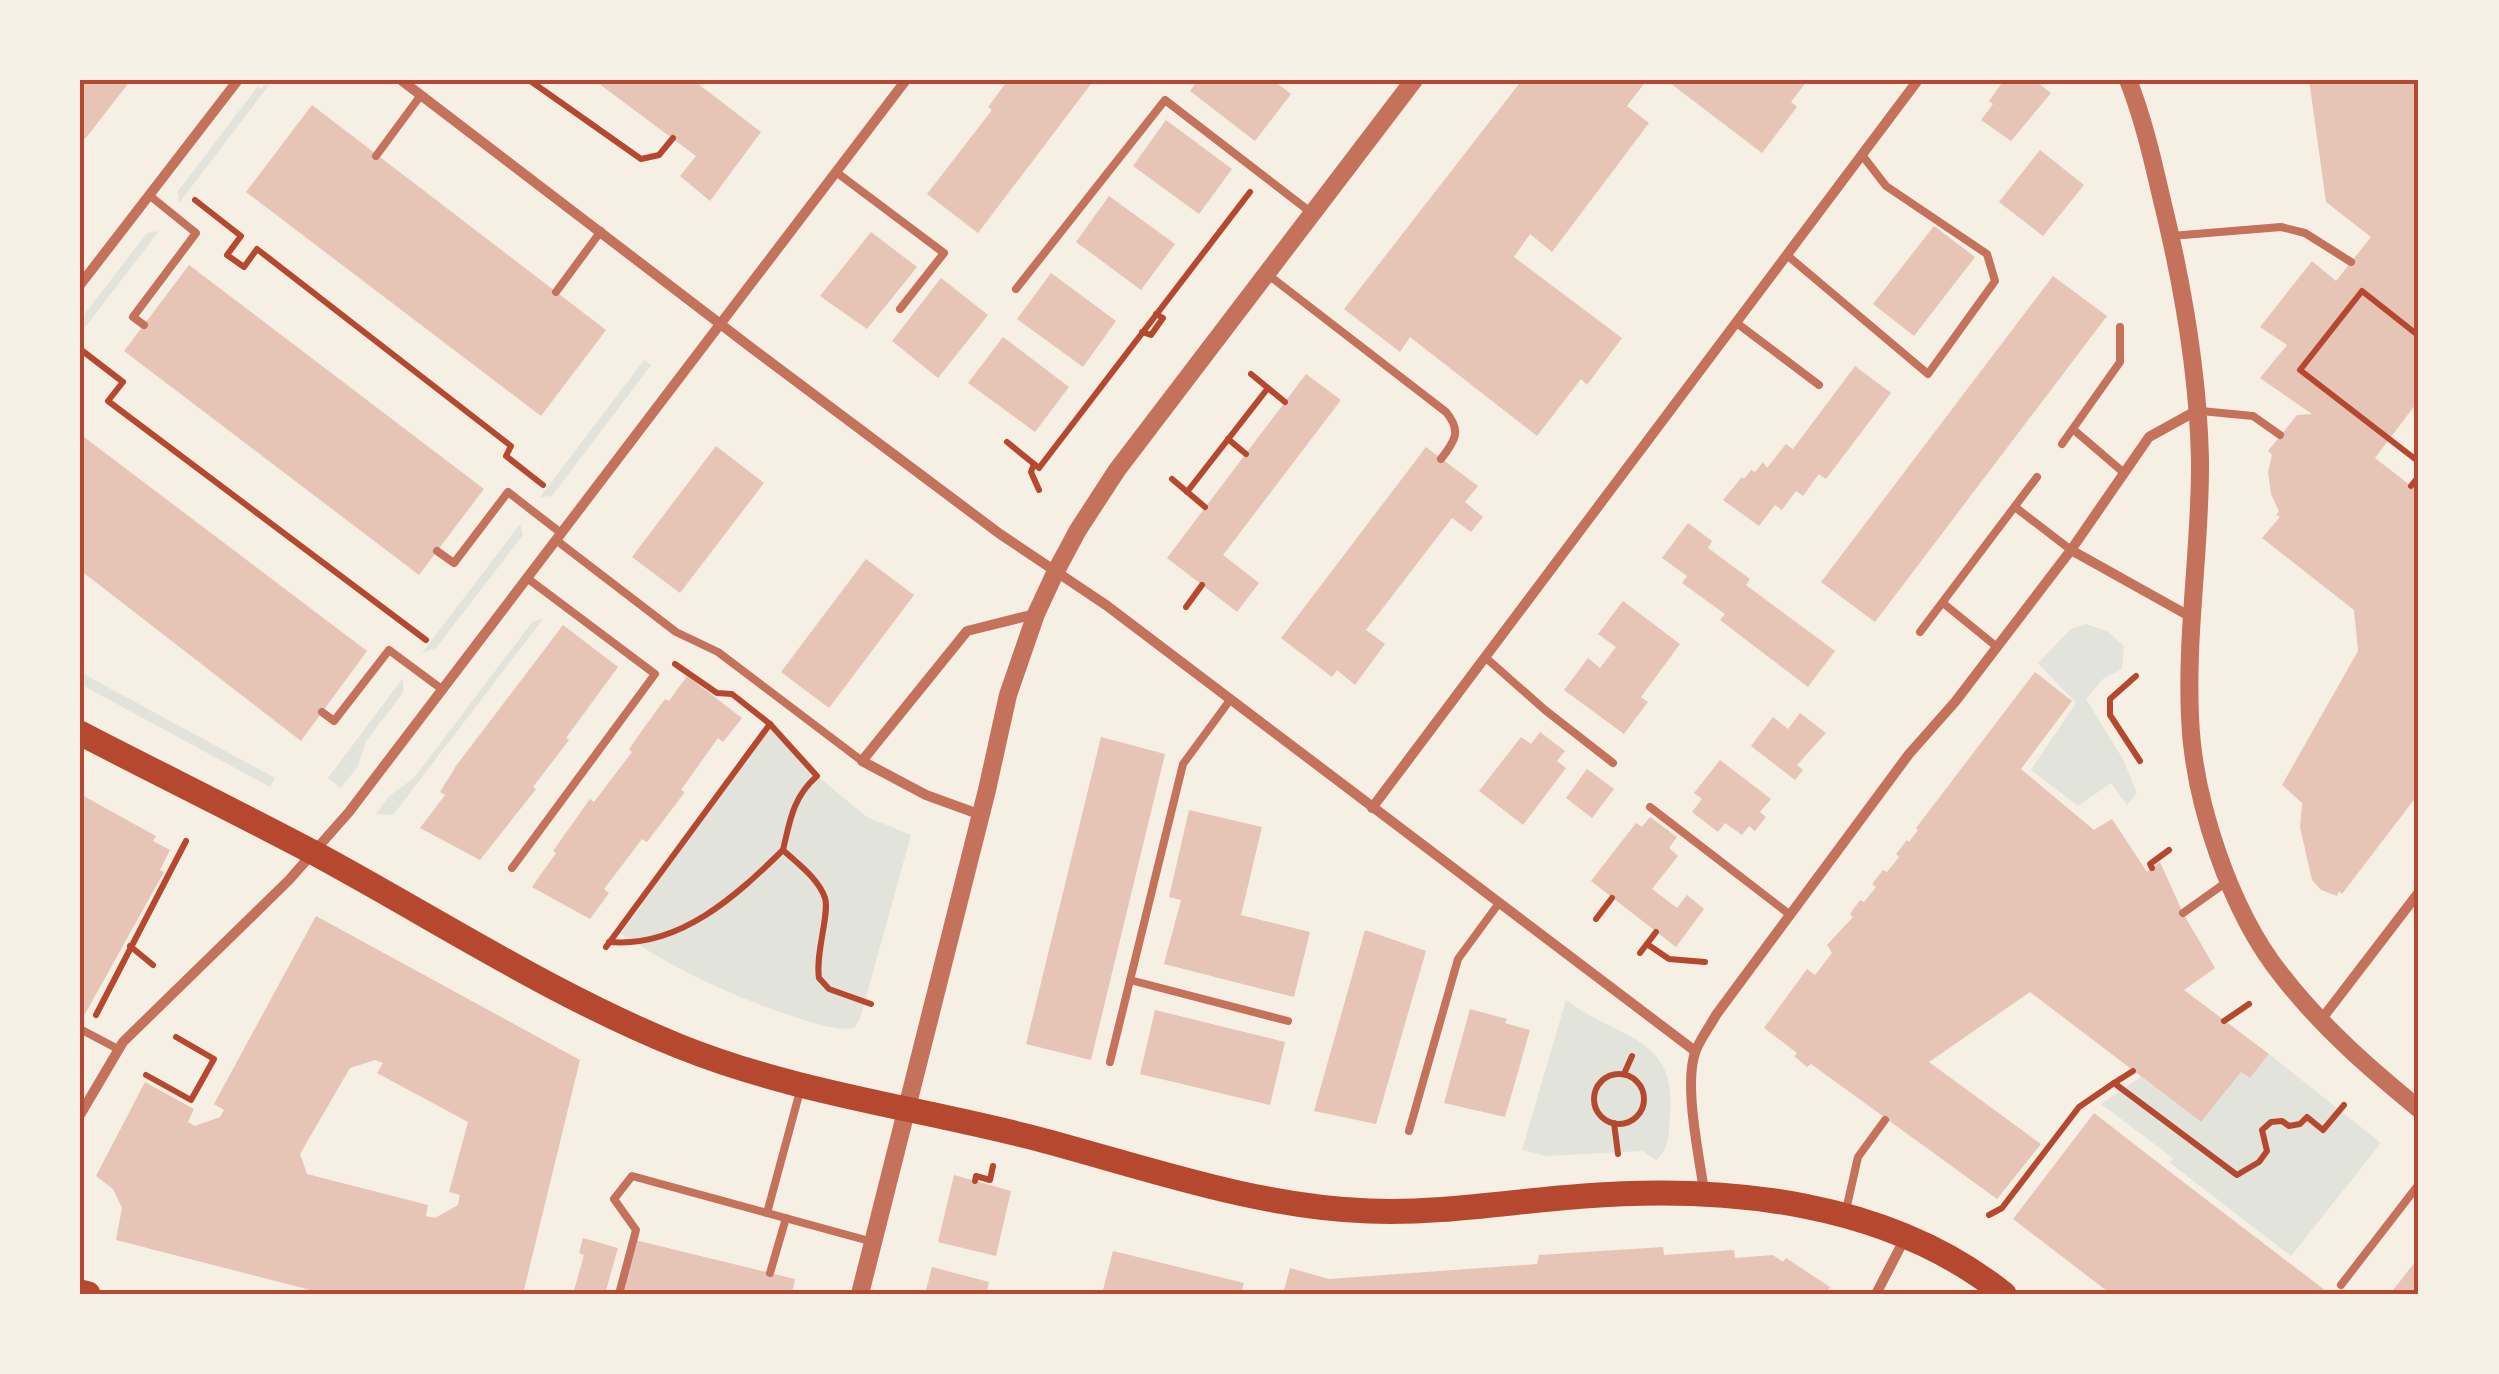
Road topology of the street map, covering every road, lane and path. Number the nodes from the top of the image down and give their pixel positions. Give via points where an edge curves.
1 (238, 80) edge
2 (401, 80) edge
3 (530, 80) edge
4 (906, 80) edge
5 (1414, 80) edge
6 (1918, 80) edge
7 (2134, 82) edge
8 (421, 95) junction
9 (673, 138) dead end
10 (1862, 155) junction
11 (376, 156) dead end
12 (836, 172) junction
13 (148, 196) junction
14 (1246, 196) dead end
15 (191, 197) dead end
16 (1313, 214) junction
17 (601, 231) junction
18 (2171, 236) junction
19 (1788, 256) junction
20 (2351, 262) dead end
21 (1267, 274) junction
22 (80, 285) edge
23 (1016, 289) dead end
24 (556, 292) dead end
25 (900, 309) dead end
26 (1156, 314) junction
27 (722, 324) junction
28 (1738, 324) junction
29 (144, 325) dead end
30 (2120, 327) dead end
31 (1142, 332) junction
32 (2419, 336) edge
33 (80, 349) edge
34 (1250, 374) dead end
35 (1819, 385) dead end
36 (1268, 388) junction
37 (1285, 402) dead end
38 (2196, 410) junction
39 (2074, 430) junction
40 (2280, 436) dead end
41 (1228, 439) junction
42 (1007, 442) dead end
43 (2062, 444) dead end
44 (1246, 454) dead end
45 (1441, 458) dead end
46 (2419, 462) edge
47 (1034, 464) junction
48 (2122, 472) junction
49 (2419, 476) edge
50 (2038, 478) dead end
51 (1172, 479) dead end
52 (543, 485) dead end
53 (2411, 486) dead end
54 (1040, 490) dead end
55 (1188, 492) junction
56 (1206, 507) dead end
57 (2015, 507) junction
58 (558, 536) junction
59 (2070, 550) junction
60 (437, 551) dead end
61 (1056, 571) junction
62 (527, 578) junction
63 (1202, 585) dead end
64 (1943, 603) junction
65 (1186, 606) dead end
66 (1036, 614) junction
67 (2191, 618) junction
68 (1920, 632) dead end
69 (426, 640) dead end
70 (1998, 647) junction
71 (1484, 656) junction
72 (2136, 676) dead end
73 (443, 690) junction
74 (1230, 700) junction
75 (322, 712) dead end
76 (80, 733) edge
77 (862, 761) junction
78 (2140, 761) dead end
79 (1614, 763) dead end
80 (1650, 807) dead end
81 (1372, 808) junction
82 (981, 815) junction
83 (186, 840) dead end
84 (783, 850) junction
85 (2169, 850) dead end
86 (314, 853) junction
87 (512, 868) dead end
88 (2152, 868) dead end
89 (2230, 880) junction
90 (2419, 892) edge
91 (1612, 898) dead end
92 (1498, 902) junction
93 (2183, 913) dead end
94 (1789, 914) junction
95 (1596, 919) dead end
96 (1656, 932) dead end
97 (1647, 944) junction
98 (130, 946) junction
99 (1640, 953) dead end
100 (1705, 962) dead end
101 (153, 964) dead end
102 (1130, 980) junction
103 (872, 1004) dead end
104 (2249, 1004) dead end
105 (1288, 1020) dead end
106 (2322, 1020) junction
107 (94, 1021) dead end
108 (2224, 1022) dead end
109 (80, 1028) edge
110 (176, 1037) dead end
111 (118, 1049) junction
112 (1696, 1051) junction
113 (1632, 1056) dead end
114 (1110, 1062) dead end
115 (2133, 1071) dead end
116 (1624, 1074) junction
117 (146, 1075) dead end
118 (2114, 1083) junction
119 (801, 1086) junction
120 (2344, 1105) dead end
121 (2419, 1109) edge
122 (905, 1110) junction
123 (80, 1114) edge
124 (1884, 1120) dead end
125 (1614, 1123) junction
126 (1410, 1131) dead end
127 (1618, 1154) dead end
128 (993, 1166) dead end
129 (975, 1181) dead end
130 (2419, 1184) edge
131 (1704, 1192) junction
132 (767, 1213) junction
133 (1844, 1216) junction
134 (1989, 1216) dead end
135 (786, 1218) junction
136 (1905, 1237) junction
137 (872, 1242) junction
138 (770, 1273) dead end
139 (2341, 1285) dead end
140 (80, 1292) edge
141 (88, 1294) edge
142 (619, 1294) edge
143 (860, 1294) edge
144 (1876, 1294) edge
145 (2004, 1294) edge

1 - 13 street
2 - 8 street
3 - 9 path via 641,159 659,155
4 - 12 street
5 - 16 street
6 - 10 street
7 - 18 street
8 - 11 lane
8 - 17 street
10 - 19 street
10 - 19 lane via 1886,186 1987,254 1996,280 1928,374
12 - 25 lane via 944,253
12 - 27 street
13 - 22 street
13 - 29 lane via 196,233 133,317
14 - 26 path
15 - 52 path via 241,236 227,255 244,267 257,249 510,446 506,456
16 - 21 street
16 - 23 lane via 1165,100
17 - 24 lane
17 - 27 street
18 - 20 lane via 2281,227 2305,233
18 - 38 street
19 - 28 street
21 - 45 lane via 1446,412 1457,432
21 - 61 street via 1117,470
26 - 31 path
26 - 31 path via 1163,318 1159,331 1149,337
27 - 58 street
27 - 61 street
28 - 35 lane
28 - 71 street
30 - 39 lane via 2120,362
31 - 47 path via 1039,468
32 - 46 path via 2362,291 2300,370
33 - 69 path via 123,382 108,401
34 - 36 path
36 - 37 path
36 - 41 path
38 - 40 lane via 2244,413
38 - 48 street via 2149,437
38 - 67 street via 2200,460
39 - 43 lane
39 - 48 lane
41 - 44 path
41 - 55 path
42 - 47 path
47 - 54 path
48 - 59 street
49 - 53 path
50 - 57 lane
51 - 55 path
55 - 56 path
57 - 59 lane
57 - 64 lane
58 - 60 lane via 508,492 454,563
58 - 62 street
58 - 77 lane via 676,632 718,652
59 - 67 street
59 - 70 street
61 - 66 street
61 - 74 street
62 - 73 street
62 - 87 lane via 655,674
63 - 65 path
64 - 68 lane
64 - 70 lane
66 - 77 street via 967,631
66 - 82 street via 1008,696
67 - 89 street via 2195,770 2206,822
70 - 94 street
71 - 79 lane
71 - 81 street
72 - 78 path via 2110,699 2110,715
73 - 75 lane via 389,650 334,721
73 - 86 street
74 - 81 street
74 - 102 lane via 1183,764
76 - 86 main road
77 - 82 street
80 - 94 lane
81 - 92 street
82 - 122 street
83 - 98 path
84 - 84 path via 712,914 689,926 608,944 770,724 817,776 793,805
84 - 103 path via 827,903 819,978 829,989
85 - 88 path
86 - 111 street
86 - 119 main road via 619,1020
89 - 93 lane
89 - 106 street via 2268,956
90 - 106 street
91 - 95 path
92 - 112 street
92 - 126 lane via 1458,958
94 - 112 street
96 - 97 path
97 - 99 path
97 - 100 path via 1670,959
98 - 101 path
98 - 107 path
102 - 105 lane
102 - 114 lane
104 - 108 path
106 - 121 street
109 - 111 lane
110 - 117 path via 214,1059 192,1100
111 - 123 street
112 - 131 street via 1693,1111
113 - 116 path
115 - 118 path
116 - 125 path via 1640,1085 1644,1103 1632,1120
116 - 125 path via 1608,1075 1594,1094 1596,1112
118 - 120 path via 2237,1175 2267,1151 2262,1130 2271,1122 2288,1126 2308,1118 2322,1130
118 - 134 path via 2079,1107
119 - 122 main road
119 - 132 lane
122 - 131 main road via 967,1120 1232,1190 1365,1212
122 - 137 street
124 - 133 lane via 1858,1156
125 - 127 path
128 - 129 path via 990,1180
130 - 139 lane
131 - 133 main road
132 - 135 lane
132 - 142 lane via 632,1176 614,1200 636,1230
133 - 136 main road
135 - 137 lane
135 - 138 lane
136 - 144 street
136 - 145 main road via 1959,1261
137 - 143 street
140 - 141 main road

